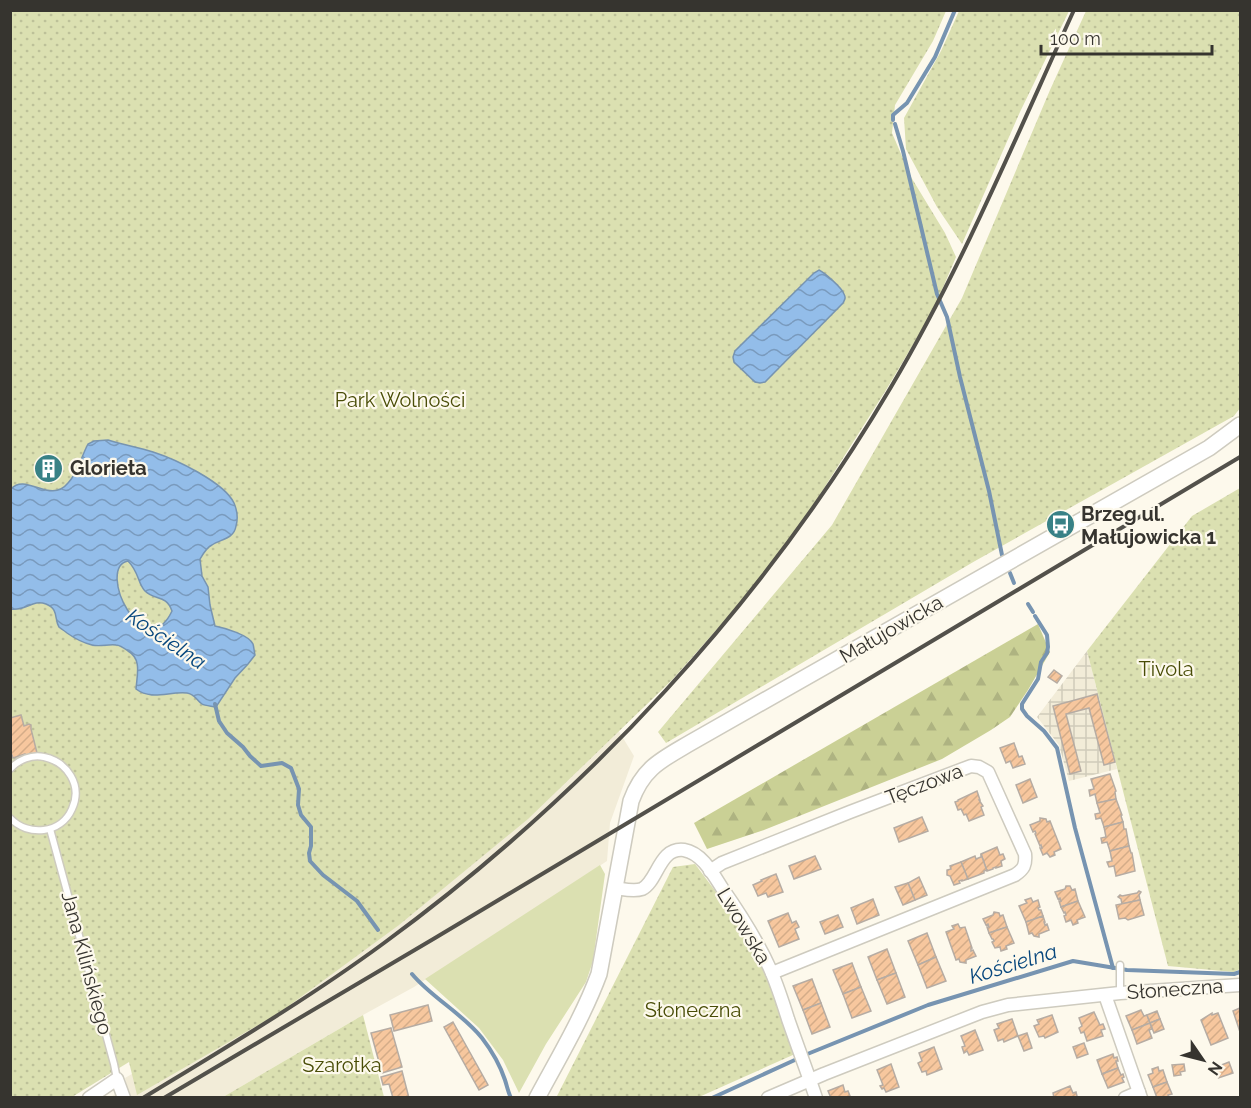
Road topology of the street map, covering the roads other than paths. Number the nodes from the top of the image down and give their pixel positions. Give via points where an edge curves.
1 (1240, 424) edge
2 (10, 769) edge
3 (10, 818) edge
4 (50, 829) junction
5 (710, 871) junction
6 (615, 888) junction
7 (1120, 965) dead end
8 (772, 973) junction
9 (1240, 985) edge
10 (1120, 993) junction
11 (1105, 995) junction
12 (117, 1079) junction
13 (810, 1080) junction
14 (1140, 1095) edge
15 (89, 1098) edge
16 (124, 1098) edge
17 (537, 1098) edge
18 (768, 1098) edge
19 (816, 1098) edge
20 (1125, 1098) edge

1 - 6 street, Małujowicka via 1209,448 655,764 640,781 631,801
2 - 4 lane via 39,756 65,767 73,779 76,794 72,809 63,822
3 - 4 lane via 26,829
4 - 12 lane, Jana Kilińskiego
5 - 6 street, Lwowska via 691,852 681,850 665,857 643,888
5 - 8 street, Lwowska via 745,922
5 - 8 street, Tęczowa via 971,766 988,772 1025,854 1022,870
6 - 17 street, Małujowicka via 599,974
7 - 10 lane
8 - 13 street, Lwowska
9 - 10 street, Słoneczna
10 - 11 street, Słoneczna
11 - 13 street, Słoneczna via 1008,1005 982,1012
11 - 14 street
12 - 15 street
12 - 16 street, Jana Kilińskiego
13 - 18 street, Słoneczna
13 - 19 street, Lwowska
14 - 20 street

